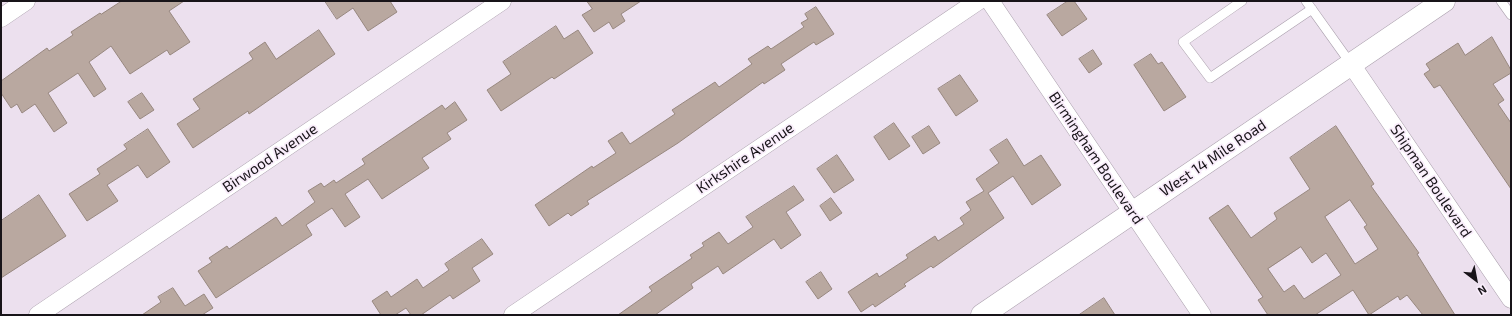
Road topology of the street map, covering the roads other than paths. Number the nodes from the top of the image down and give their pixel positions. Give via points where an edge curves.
1 (26, 1) edge
2 (502, 1) edge
3 (978, 1) edge
4 (990, 1) edge
5 (1242, 1) edge
6 (1306, 1) edge
7 (1444, 1) edge
8 (1501, 1) edge
9 (1312, 9) junction
10 (1511, 15) edge
11 (1, 18) edge
12 (1351, 64) junction
13 (1133, 213) junction
14 (1511, 299) edge
15 (38, 315) edge
16 (513, 315) edge
17 (982, 315) edge
18 (1202, 315) edge

1 - 11 street
2 - 15 street, Birwood Avenue
3 - 16 street, Kirkshire Avenue
4 - 13 street, Birmingham Boulevard
5 - 9 lane via 1183,42 1210,78
6 - 9 lane
7 - 12 main road, West 14 Mile Road
8 - 10 lane
9 - 12 lane
12 - 13 main road, West 14 Mile Road
12 - 14 street, Shipman Boulevard
13 - 17 main road, West 14 Mile Road
13 - 18 street, Birmingham Boulevard

